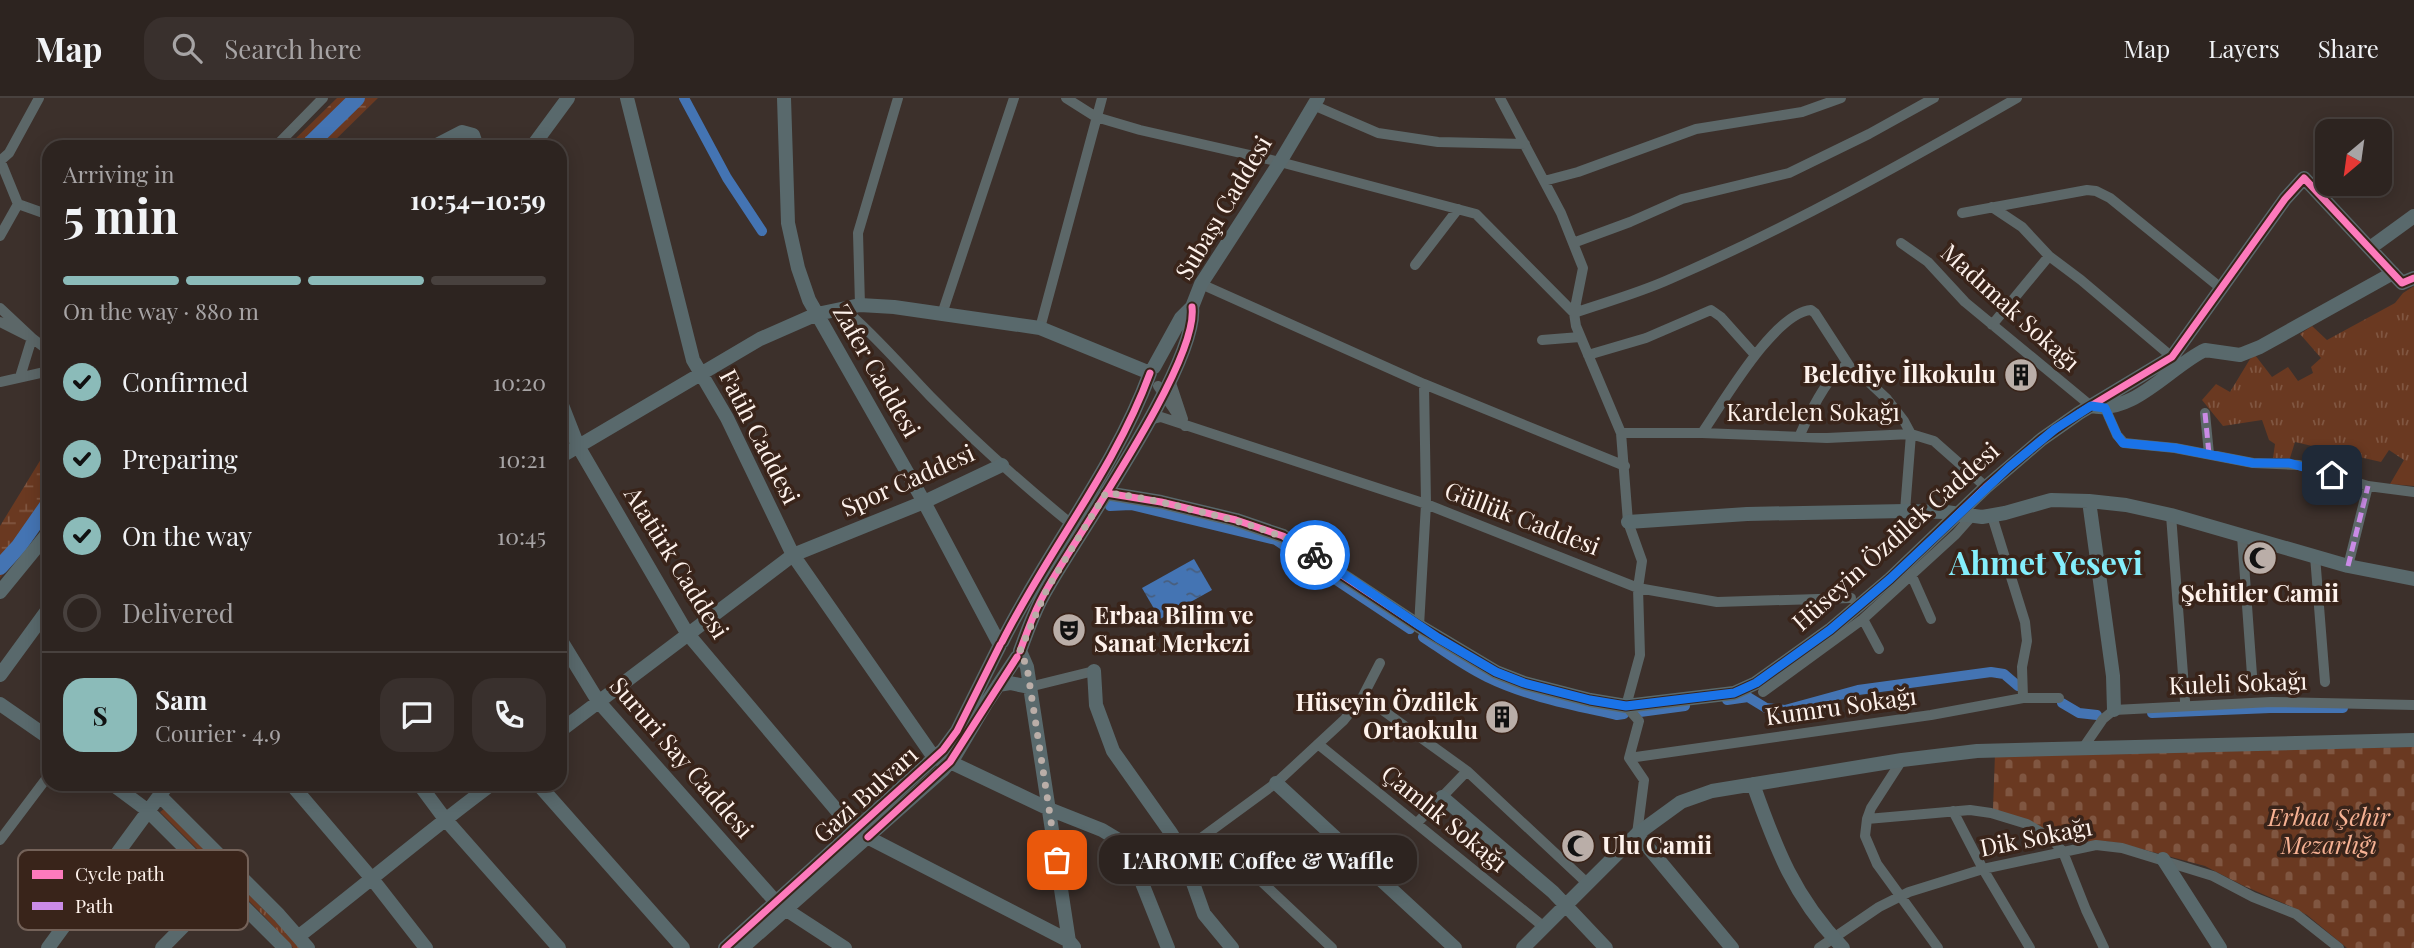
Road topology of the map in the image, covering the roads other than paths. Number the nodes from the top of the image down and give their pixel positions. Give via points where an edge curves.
1 (39, 98) edge
2 (323, 98) edge
3 (568, 98) edge
4 (627, 98) edge
5 (784, 98) edge
6 (898, 98) edge
7 (1014, 98) edge
8 (1066, 98) edge
9 (1102, 98) edge
10 (1500, 98) edge
11 (1840, 98) edge
12 (1934, 98) edge
13 (2017, 98) edge
14 (1315, 101) edge
15 (1096, 117) junction
16 (282, 140) edge
17 (447, 140) edge
18 (475, 140) edge
19 (537, 140) edge
20 (1525, 144) junction
21 (0, 160) edge
22 (1280, 162) junction
23 (1544, 181) junction
24 (18, 204) junction
25 (1992, 207) junction
26 (1458, 209) junction
27 (42, 213) edge
28 (1962, 213) dead end
29 (2414, 216) edge
30 (0, 236) edge
31 (1573, 243) junction
32 (1900, 243) dead end
33 (2370, 248) junction
34 (2049, 256) junction
35 (1415, 265) dead end
36 (2393, 273) junction
37 (2414, 278) edge
38 (1201, 284) junction
39 (2222, 289) junction
40 (860, 305) junction
41 (1192, 307) junction
42 (0, 308) edge
43 (843, 308) junction
44 (1574, 313) junction
45 (817, 314) junction
46 (942, 314) junction
47 (0, 322) edge
48 (1992, 325) junction
49 (1040, 328) junction
50 (1580, 337) junction
51 (32, 338) junction
52 (1542, 340) dead end
53 (42, 346) edge
54 (1588, 355) junction
55 (1755, 355) junction
56 (2172, 357) junction
57 (1850, 367) junction
58 (1152, 370) junction
59 (42, 372) edge
60 (700, 373) junction
61 (20, 377) junction
62 (0, 382) edge
63 (1424, 384) junction
64 (1164, 387) junction
65 (2098, 407) junction
66 (2205, 413) dead end
67 (567, 418) edge
68 (1148, 421) junction
69 (1186, 426) junction
70 (1621, 433) junction
71 (1702, 433) junction
72 (1911, 434) junction
73 (1799, 437) junction
74 (578, 446) junction
75 (567, 453) edge
76 (2209, 454) junction
77 (1002, 465) junction
78 (1625, 466) junction
79 (2368, 486) junction
80 (1986, 487) junction
81 (2414, 492) edge
82 (1106, 493) junction
83 (2089, 500) junction
84 (924, 502) junction
85 (1426, 504) junction
86 (1905, 511) junction
87 (1966, 514) junction
88 (2171, 515) junction
89 (1992, 516) junction
90 (1628, 522) junction
91 (1070, 523) junction
92 (2242, 536) junction
93 (42, 541) edge
94 (793, 555) junction
95 (2315, 556) junction
96 (2348, 566) junction
97 (1911, 574) junction
98 (2414, 579) edge
99 (1638, 588) junction
100 (0, 592) edge
101 (1851, 598) dead end
102 (42, 617) edge
103 (1863, 619) junction
104 (1931, 619) dead end
105 (1419, 626) junction
106 (687, 633) junction
107 (1879, 649) dead end
108 (567, 650) edge
109 (1009, 653) junction
110 (1380, 663) dead end
111 (1094, 671) joint
112 (0, 674) edge
113 (2252, 675) dead end
114 (2325, 682) dead end
115 (998, 685) junction
116 (1029, 687) junction
117 (1763, 692) dead end
118 (1363, 696) junction
119 (2023, 698) junction
120 (2059, 698) dead end
121 (598, 701) junction
122 (2185, 701) dead end
123 (0, 704) edge
124 (2414, 705) edge
125 (1626, 706) junction
126 (2114, 710) junction
127 (567, 726) edge
128 (42, 733) edge
129 (2414, 740) edge
130 (1318, 744) junction
131 (2083, 748) junction
132 (1629, 758) junction
133 (935, 759) junction
134 (1902, 761) junction
135 (950, 762) junction
136 (1467, 771) junction
137 (1276, 783) junction
138 (1753, 783) junction
139 (42, 784) edge
140 (121, 791) edge
141 (162, 791) edge
142 (164, 791) edge
143 (297, 791) edge
144 (424, 791) edge
145 (482, 791) edge
146 (544, 791) edge
147 (1442, 797) junction
148 (1049, 809) junction
149 (147, 810) junction
150 (1953, 811) junction
151 (445, 818) junction
152 (1867, 819) junction
153 (1417, 823) junction
154 (1210, 833) junction
155 (1637, 834) junction
156 (861, 835) junction
157 (0, 840) edge
158 (118, 850) edge
159 (188, 850) edge
160 (219, 850) edge
161 (1182, 852) junction
162 (2063, 852) junction
163 (2163, 859) junction
164 (1983, 869) junction
165 (373, 880) junction
166 (248, 882) edge
167 (1587, 883) junction
168 (1900, 896) junction
169 (780, 905) junction
170 (1566, 905) junction
171 (248, 910) edge
172 (1544, 927) junction
173 (61, 930) edge
174 (180, 930) edge
175 (304, 942) edge
176 (1838, 943) edge
177 (1072, 946) edge
178 (48, 948) edge
179 (162, 948) edge
180 (284, 948) edge
181 (426, 948) edge
182 (559, 948) edge
183 (683, 948) edge
184 (725, 948) edge
185 (742, 948) edge
186 (845, 948) edge
187 (1168, 948) edge
188 (1232, 948) edge
189 (1332, 948) edge
190 (1455, 948) edge
191 (1523, 948) edge
192 (1606, 948) edge
193 (1732, 948) edge
194 (1819, 948) edge
195 (1938, 948) edge
196 (2030, 948) edge
197 (2104, 948) edge
198 (2220, 948) edge
199 (2339, 948) edge

1 - 21 street via 9,153
2 - 16 street
3 - 19 street
4 - 60 street, Fatih Caddesi via 688,348
5 - 45 street, Zafer Caddesi via 788,223 798,268
6 - 40 street via 858,233
7 - 46 street
8 - 15 street
9 - 15 street
10 - 20 street
11 - 23 street via 1802,112 1696,129
12 - 31 street via 1789,173 1682,199
13 - 44 street via 1777,230 1668,281
14 - 20 street via 1378,133 1438,142
14 - 22 street, Subaşı Caddesi
15 - 22 street
15 - 49 street
17 - 18 street via 462,132
20 - 23 street
21 - 24 street
22 - 26 street
22 - 38 street, Subaşı Caddesi
23 - 31 street
24 - 27 street
24 - 30 street
25 - 28 street
25 - 34 street via 2022,227
25 - 39 street via 2087,190 2102,193
26 - 35 street
26 - 44 street via 1476,214
29 - 33 street
31 - 44 street via 1583,268
32 - 48 street, Madımak Sokağı via 1928,262
33 - 36 street, Hüseyin Özdilek Caddesi
33 - 39 street, Hüseyin Özdilek Caddesi via 2304,178
34 - 48 street
34 - 56 street
36 - 37 street via 2402,283
36 - 65 street, Hüseyin Özdilek Caddesi via 2248,352 2202,351 2135,396
38 - 41 street, Subaşı Caddesi
38 - 63 street
39 - 56 street, Hüseyin Özdilek Caddesi
40 - 43 street
40 - 46 street
41 - 58 street, Subaşı Caddesi
41 - 64 street, Subaşı Caddesi via 1191,330
42 - 51 street
43 - 45 street
43 - 77 street
44 - 50 street
45 - 60 street via 760,338
45 - 84 street, Zafer Caddesi
46 - 49 street
47 - 51 street
48 - 65 street, Madımak Sokağı
49 - 58 street
50 - 52 street
50 - 54 street
51 - 53 street
51 - 61 street
54 - 55 street via 1646,338 1711,310
54 - 70 street
55 - 57 street via 1784,323 1811,310
55 - 71 street
56 - 65 street, Hüseyin Özdilek Caddesi
57 - 72 street via 1887,399
57 - 73 street via 1835,375
58 - 64 street via 1150,380
58 - 91 street, Gazi Bulvarı via 1124,434
59 - 61 street
60 - 74 street
60 - 94 street, Fatih Caddesi via 727,418
61 - 62 street
63 - 78 street
63 - 85 street
64 - 68 street, Gazi Bulvarı
64 - 69 street
64 - 69 street
65 - 76 street via 2123,443
65 - 80 street, Hüseyin Özdilek Caddesi via 2030,449
66 - 76 street
67 - 74 street, Atatürk Caddesi
68 - 69 street, Güllük Caddesi via 1161,417
68 - 82 street, Gazi Bulvarı
69 - 85 street, Güllük Caddesi
70 - 71 street, Kardelen Sokağı
70 - 78 street
71 - 73 street, Kardelen Sokağı
72 - 73 street, Kardelen Sokağı
72 - 80 street, Kardelen Sokağı via 1934,441
72 - 86 street
74 - 75 street
74 - 106 street, Atatürk Caddesi
76 - 79 street via 2253,463 2299,465
77 - 84 street, Spor Caddesi
77 - 91 street
78 - 90 street
79 - 81 street
79 - 96 street
80 - 87 street, Hüseyin Özdilek Caddesi
82 - 105 street, Hüseyin Özdilek Caddesi via 1161,502 1271,531 1304,548
82 - 109 street, Gazi Bulvarı
83 - 88 street
83 - 89 street via 2051,500
83 - 126 street
84 - 94 street, Spor Caddesi
84 - 109 street, Zafer Caddesi
85 - 99 street, Güllük Caddesi
85 - 105 street
86 - 87 street
86 - 90 street
87 - 89 street
87 - 97 street, Hüseyin Özdilek Caddesi via 1956,534
87 - 125 street, Hüseyin Özdilek Caddesi via 1830,630 1746,689
88 - 92 street
88 - 122 street
89 - 119 street via 2025,622
90 - 99 street via 1642,561
91 - 109 street, Gazi Bulvarı
92 - 95 street
92 - 113 street
93 - 100 street
94 - 106 street, Spor Caddesi
94 - 133 street, Fatih Caddesi
95 - 96 street
95 - 114 street
96 - 98 street
97 - 103 street, Hüseyin Özdilek Caddesi
97 - 104 street
99 - 101 street, Güllük Caddesi via 1717,602
99 - 125 street via 1640,656
102 - 112 street
103 - 107 street
103 - 117 street, Hüseyin Özdilek Caddesi
105 - 125 street, Hüseyin Özdilek Caddesi via 1508,678
106 - 121 street, Spor Caddesi
106 - 156 street, Atatürk Caddesi
108 - 121 street, Sururi Say Caddesi
109 - 115 street, Gazi Bulvarı
109 - 116 street, Zafer Caddesi via 1027,667
109 - 133 street, Gazi Bulvarı
110 - 118 street
111 - 116 street
111 - 161 street via 1096,705 1113,751
115 - 116 street
115 - 135 street, Gazi Bulvarı
116 - 148 street, Zafer Caddesi
118 - 130 street
118 - 136 street
119 - 120 street, Kumru Sokağı
119 - 132 street, Kumru Sokağı
121 - 127 street, Spor Caddesi
121 - 169 street, Sururi Say Caddesi
123 - 128 street
124 - 126 street, Kuleli Sokağı via 2271,702
125 - 132 street via 1639,721
126 - 131 street
129 - 131 street
130 - 137 street
130 - 153 street, Çamlık Sokağı
131 - 134 street via 1977,751
132 - 155 street via 1644,780
133 - 156 street, Gazi Bulvarı
134 - 138 street
134 - 152 street
135 - 148 street
135 - 156 street, Gazi Bulvarı
136 - 147 street
136 - 167 street
137 - 154 street
137 - 190 street
138 - 155 street via 1681,802
138 - 176 street via 1801,898
139 - 157 street
140 - 149 street
141 - 149 street
142 - 160 street
143 - 165 street
144 - 151 street
145 - 151 street
146 - 183 street
147 - 153 street
147 - 170 street
148 - 177 street, Zafer Caddesi
148 - 187 street via 1102,830 1123,845
149 - 158 street
149 - 159 street
150 - 152 street
150 - 162 street via 1980,810 2010,818 2051,838
150 - 164 street
151 - 165 street
151 - 182 street
152 - 168 street via 1867,844
153 - 172 street, Çamlık Sokağı
154 - 161 street
154 - 189 street
155 - 167 street
155 - 193 street
156 - 169 street, Gazi Bulvarı
156 - 177 street, Atatürk Caddesi
161 - 188 street via 1204,914
162 - 163 street, Dik Sokağı via 2096,845
162 - 164 street, Dik Sokağı
162 - 197 street
163 - 198 street
163 - 199 street, Dik Sokağı via 2284,907
164 - 168 street, Dik Sokağı
164 - 196 street
165 - 175 street
165 - 181 street
166 - 175 street
167 - 170 street
168 - 176 street, Dik Sokağı
168 - 195 street
169 - 184 street, Gazi Bulvarı
169 - 185 street, Gazi Bulvarı
169 - 186 street, Sururi Say Caddesi
170 - 172 street
170 - 192 street
171 - 180 street
172 - 191 street
173 - 178 street
174 - 179 street
176 - 194 street, Dik Sokağı

